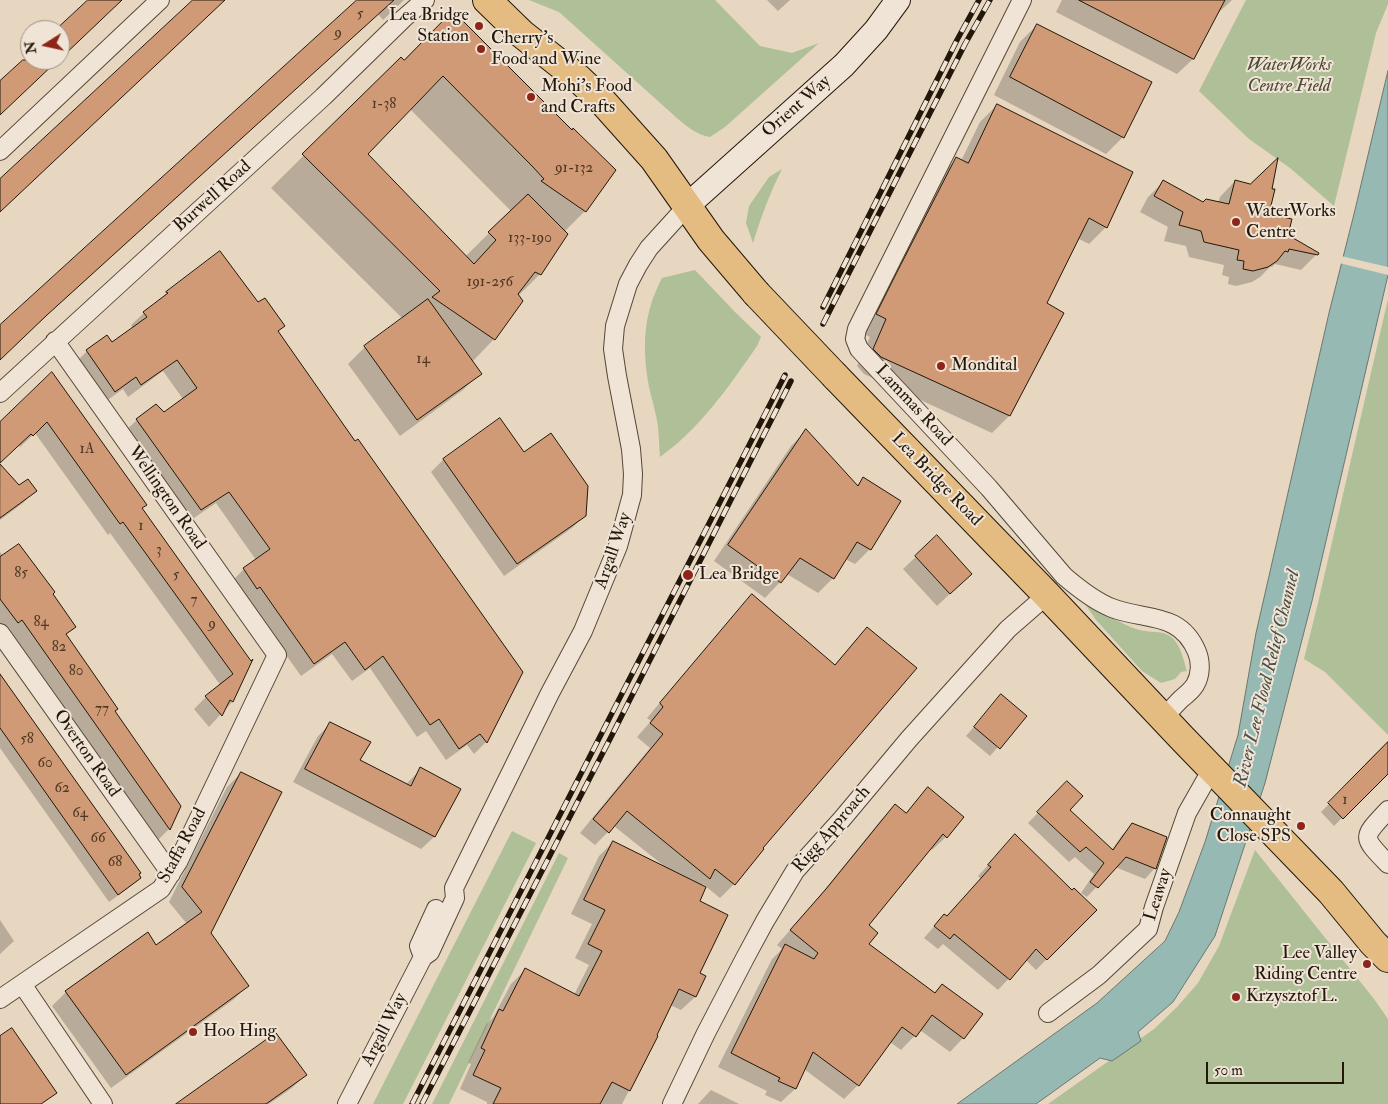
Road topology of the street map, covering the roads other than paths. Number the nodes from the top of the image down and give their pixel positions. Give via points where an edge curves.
1 (160, 0) edge
2 (425, 0) edge
3 (487, 0) edge
4 (898, 0) edge
5 (1022, 0) edge
6 (0, 151) edge
7 (688, 205) junction
8 (55, 341) junction
9 (0, 393) edge
10 (1047, 594) junction
11 (0, 633) edge
12 (276, 655) joint
13 (1163, 718) junction
14 (1217, 774) junction
15 (1388, 810) edge
16 (1388, 864) edge
17 (171, 874) junction
18 (1388, 958) edge
19 (22, 984) junction
20 (0, 1000) edge
21 (1048, 1013) dead end
22 (102, 1104) edge
23 (347, 1104) edge
24 (672, 1104) edge

1 - 6 street
2 - 8 street, Burwell Road
3 - 7 main road, Lea Bridge Road via 603,102
4 - 7 street, Orient Way via 844,65
5 - 13 street, Lammas Road via 857,329 855,339 859,349 989,488 1064,576 1112,608 1166,620 1190,639 1198,655 1199,675 1194,686
7 - 10 main road, Lea Bridge Road, bridge via 711,240 756,293
7 - 23 street, Argall Way via 638,265 628,284 615,326 614,358 633,474 632,495 618,546 583,630 454,888 445,891 419,946 423,957
8 - 9 street, Burwell Road
8 - 12 street, Wellington Road
10 - 13 main road, Lea Bridge Road
10 - 24 street, Rigg Approach via 1008,629 794,871 745,958
11 - 17 street, Overton Road
12 - 17 street, Staffa Road
13 - 14 main road, Lea Bridge Road
14 - 18 main road, Lea Bridge Road via 1331,892
14 - 21 street, Leaway via 1187,813 1148,929 1099,975
15 - 16 street via 1367,837
17 - 19 street, Staffa Road via 161,889
19 - 20 street, Staffa Road
19 - 22 street

